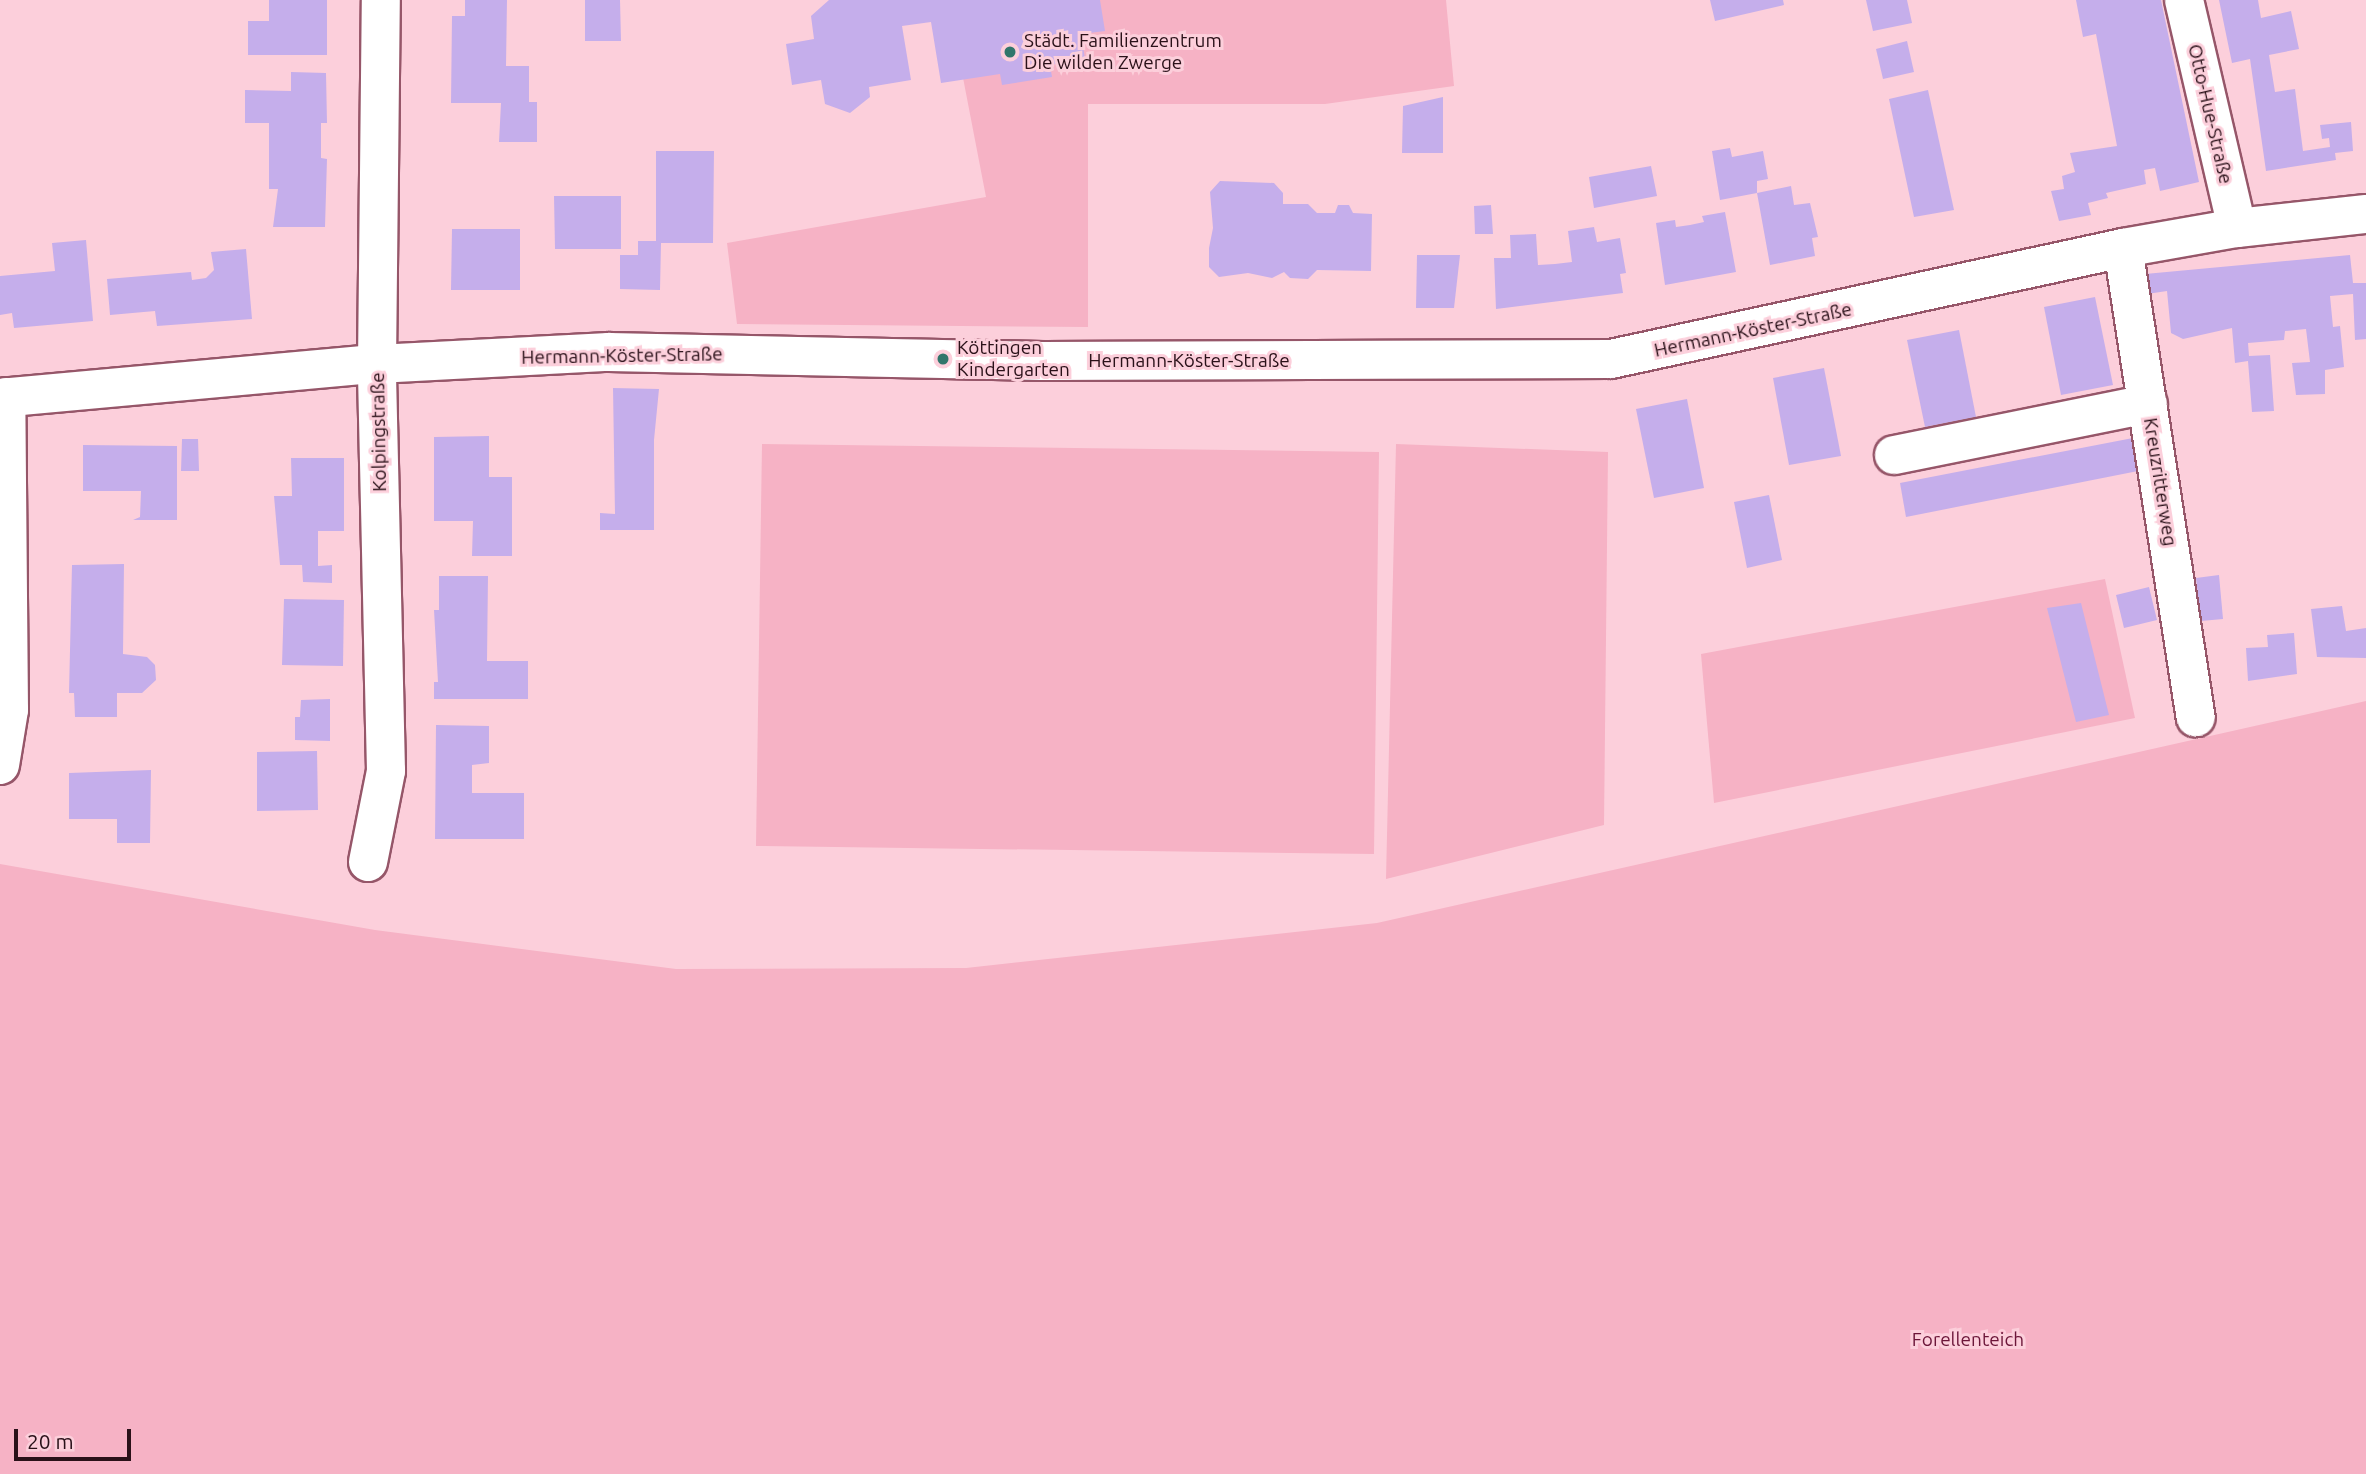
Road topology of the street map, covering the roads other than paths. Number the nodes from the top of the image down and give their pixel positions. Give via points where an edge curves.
1 (381, 0) edge
2 (2184, 0) edge
3 (2366, 214) edge
4 (2236, 228) junction
5 (2123, 248) junction
6 (377, 364) junction
7 (3, 398) edge
8 (2148, 404) junction
9 (1894, 455) dead end
10 (2196, 717) dead end
11 (0, 765) edge
12 (368, 862) dead end

1 - 6 street, Kolpingstraße
2 - 4 street, Otto-Hue-Straße
3 - 4 street, Hermann-Köster-Straße
4 - 5 street, Hermann-Köster-Straße
5 - 6 street, Hermann-Köster-Straße via 1611,359 1043,361 609,352
5 - 8 street, Kreuzritterweg
6 - 7 street, Hermann-Köster-Straße
6 - 12 street, Kolpingstraße via 386,771
7 - 11 street via 9,710
8 - 9 street
8 - 10 street, Kreuzritterweg

